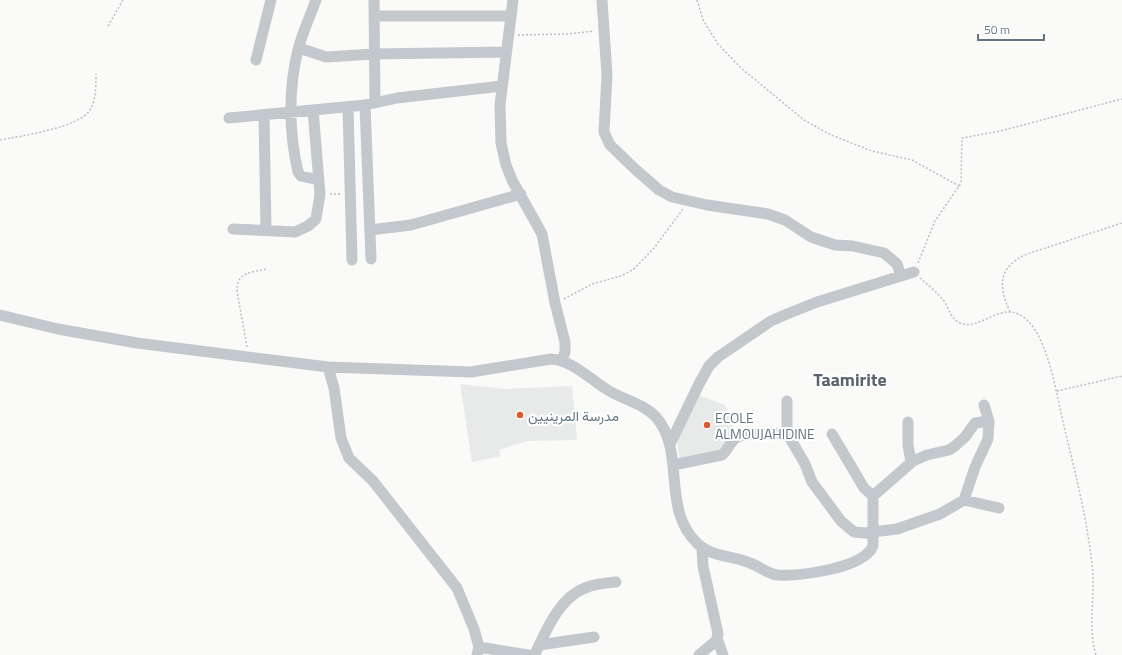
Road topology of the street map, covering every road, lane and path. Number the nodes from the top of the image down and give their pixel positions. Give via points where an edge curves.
1 (123, 0) edge
2 (271, 0) edge
3 (316, 0) edge
4 (374, 0) edge
5 (513, 0) edge
6 (602, 0) edge
7 (697, 0) edge
8 (374, 16) junction
9 (511, 16) junction
10 (108, 26) dead end
11 (604, 30) junction
12 (509, 35) junction
13 (299, 48) junction
14 (506, 52) junction
15 (374, 54) junction
16 (256, 60) dead end
17 (96, 74) dead end
18 (502, 86) junction
19 (1122, 99) edge
20 (370, 104) junction
21 (348, 106) junction
22 (292, 110) junction
23 (313, 110) junction
24 (264, 115) junction
25 (229, 118) dead end
26 (0, 140) edge
27 (319, 180) junction
28 (958, 186) junction
29 (320, 194) junction
30 (350, 194) junction
31 (520, 194) junction
32 (689, 202) junction
33 (1122, 223) edge
34 (233, 229) dead end
35 (266, 230) junction
36 (370, 230) junction
37 (371, 259) dead end
38 (352, 260) dead end
39 (267, 268) dead end
40 (914, 272) junction
41 (901, 276) junction
42 (555, 302) junction
43 (1010, 312) junction
44 (0, 315) edge
45 (248, 357) junction
46 (562, 360) junction
47 (328, 366) junction
48 (1122, 376) edge
49 (1057, 391) junction
50 (787, 401) dead end
51 (984, 405) dead end
52 (989, 421) junction
53 (908, 422) dead end
54 (787, 433) junction
55 (832, 434) dead end
56 (670, 444) junction
57 (911, 462) junction
58 (673, 465) junction
59 (873, 496) junction
60 (964, 500) junction
61 (999, 508) dead end
62 (872, 532) junction
63 (702, 548) junction
64 (616, 582) dead end
65 (594, 637) dead end
66 (718, 638) junction
67 (539, 645) junction
68 (478, 651) edge
69 (528, 655) edge
70 (532, 655) edge
71 (699, 655) edge
72 (723, 655) edge
73 (1096, 655) edge

1 - 10 path
2 - 16 street
3 - 13 street
4 - 8 street
5 - 9 street
6 - 11 street
7 - 28 path via 703,20 718,44 741,68 804,120 831,135 872,151 912,160
8 - 9 street
8 - 15 street
9 - 12 street
11 - 12 path via 568,34
11 - 32 street via 607,74 604,132 606,139 659,190
12 - 14 street
13 - 15 street via 326,57
13 - 22 street via 291,89
14 - 15 street
14 - 18 street
15 - 20 street
17 - 26 path via 92,105 88,114 65,125
18 - 20 street via 397,98
18 - 31 street via 501,143 506,165
19 - 28 path via 1000,131 964,136
20 - 21 street
20 - 36 street
21 - 23 street
21 - 30 street
22 - 23 street
22 - 24 street
22 - 27 street via 298,172 301,176
23 - 27 street
24 - 25 street
24 - 35 street
27 - 29 street
28 - 40 path via 935,221
29 - 30 path
29 - 35 street via 317,216 308,226 294,232
30 - 38 street
31 - 36 street via 411,225
31 - 42 street via 542,234
32 - 41 street via 768,214 785,220 811,237 836,245 884,253 897,264
32 - 42 path via 654,248 634,269 621,276 592,284
33 - 43 path via 1015,260 1003,276 1004,297
34 - 35 street
36 - 37 street
39 - 45 path via 243,274 238,281 237,291
40 - 41 street
40 - 43 path via 944,301 953,317 960,322 976,323 997,314
41 - 56 street via 817,302 771,321 718,357 709,366
42 - 46 street via 565,342
43 - 49 path via 1029,322 1042,344
44 - 45 street via 137,343
45 - 47 street
46 - 47 street via 551,359 471,372
46 - 56 street via 608,390 648,410 659,421
47 - 68 street via 334,388 340,433 349,458 373,482 457,588 469,613
48 - 49 path
49 - 73 path via 1082,498 1092,566 1090,626
50 - 54 street
51 - 52 street
52 - 57 street via 974,423 964,437 949,450
52 - 60 street via 988,439
53 - 57 street
54 - 58 street via 744,435 735,439 722,455
54 - 62 street via 812,482 841,521 854,532
55 - 59 street via 864,488
56 - 58 street
57 - 59 street
58 - 63 street via 680,515 691,537
59 - 62 street
60 - 61 street
60 - 62 street via 940,514 897,529
62 - 63 street via 870,550 847,565 788,574 775,574 748,562
63 - 66 street via 703,566
64 - 67 street via 586,588 574,594 560,608
65 - 67 street
66 - 71 street
66 - 72 street
67 - 70 street
68 - 69 street

